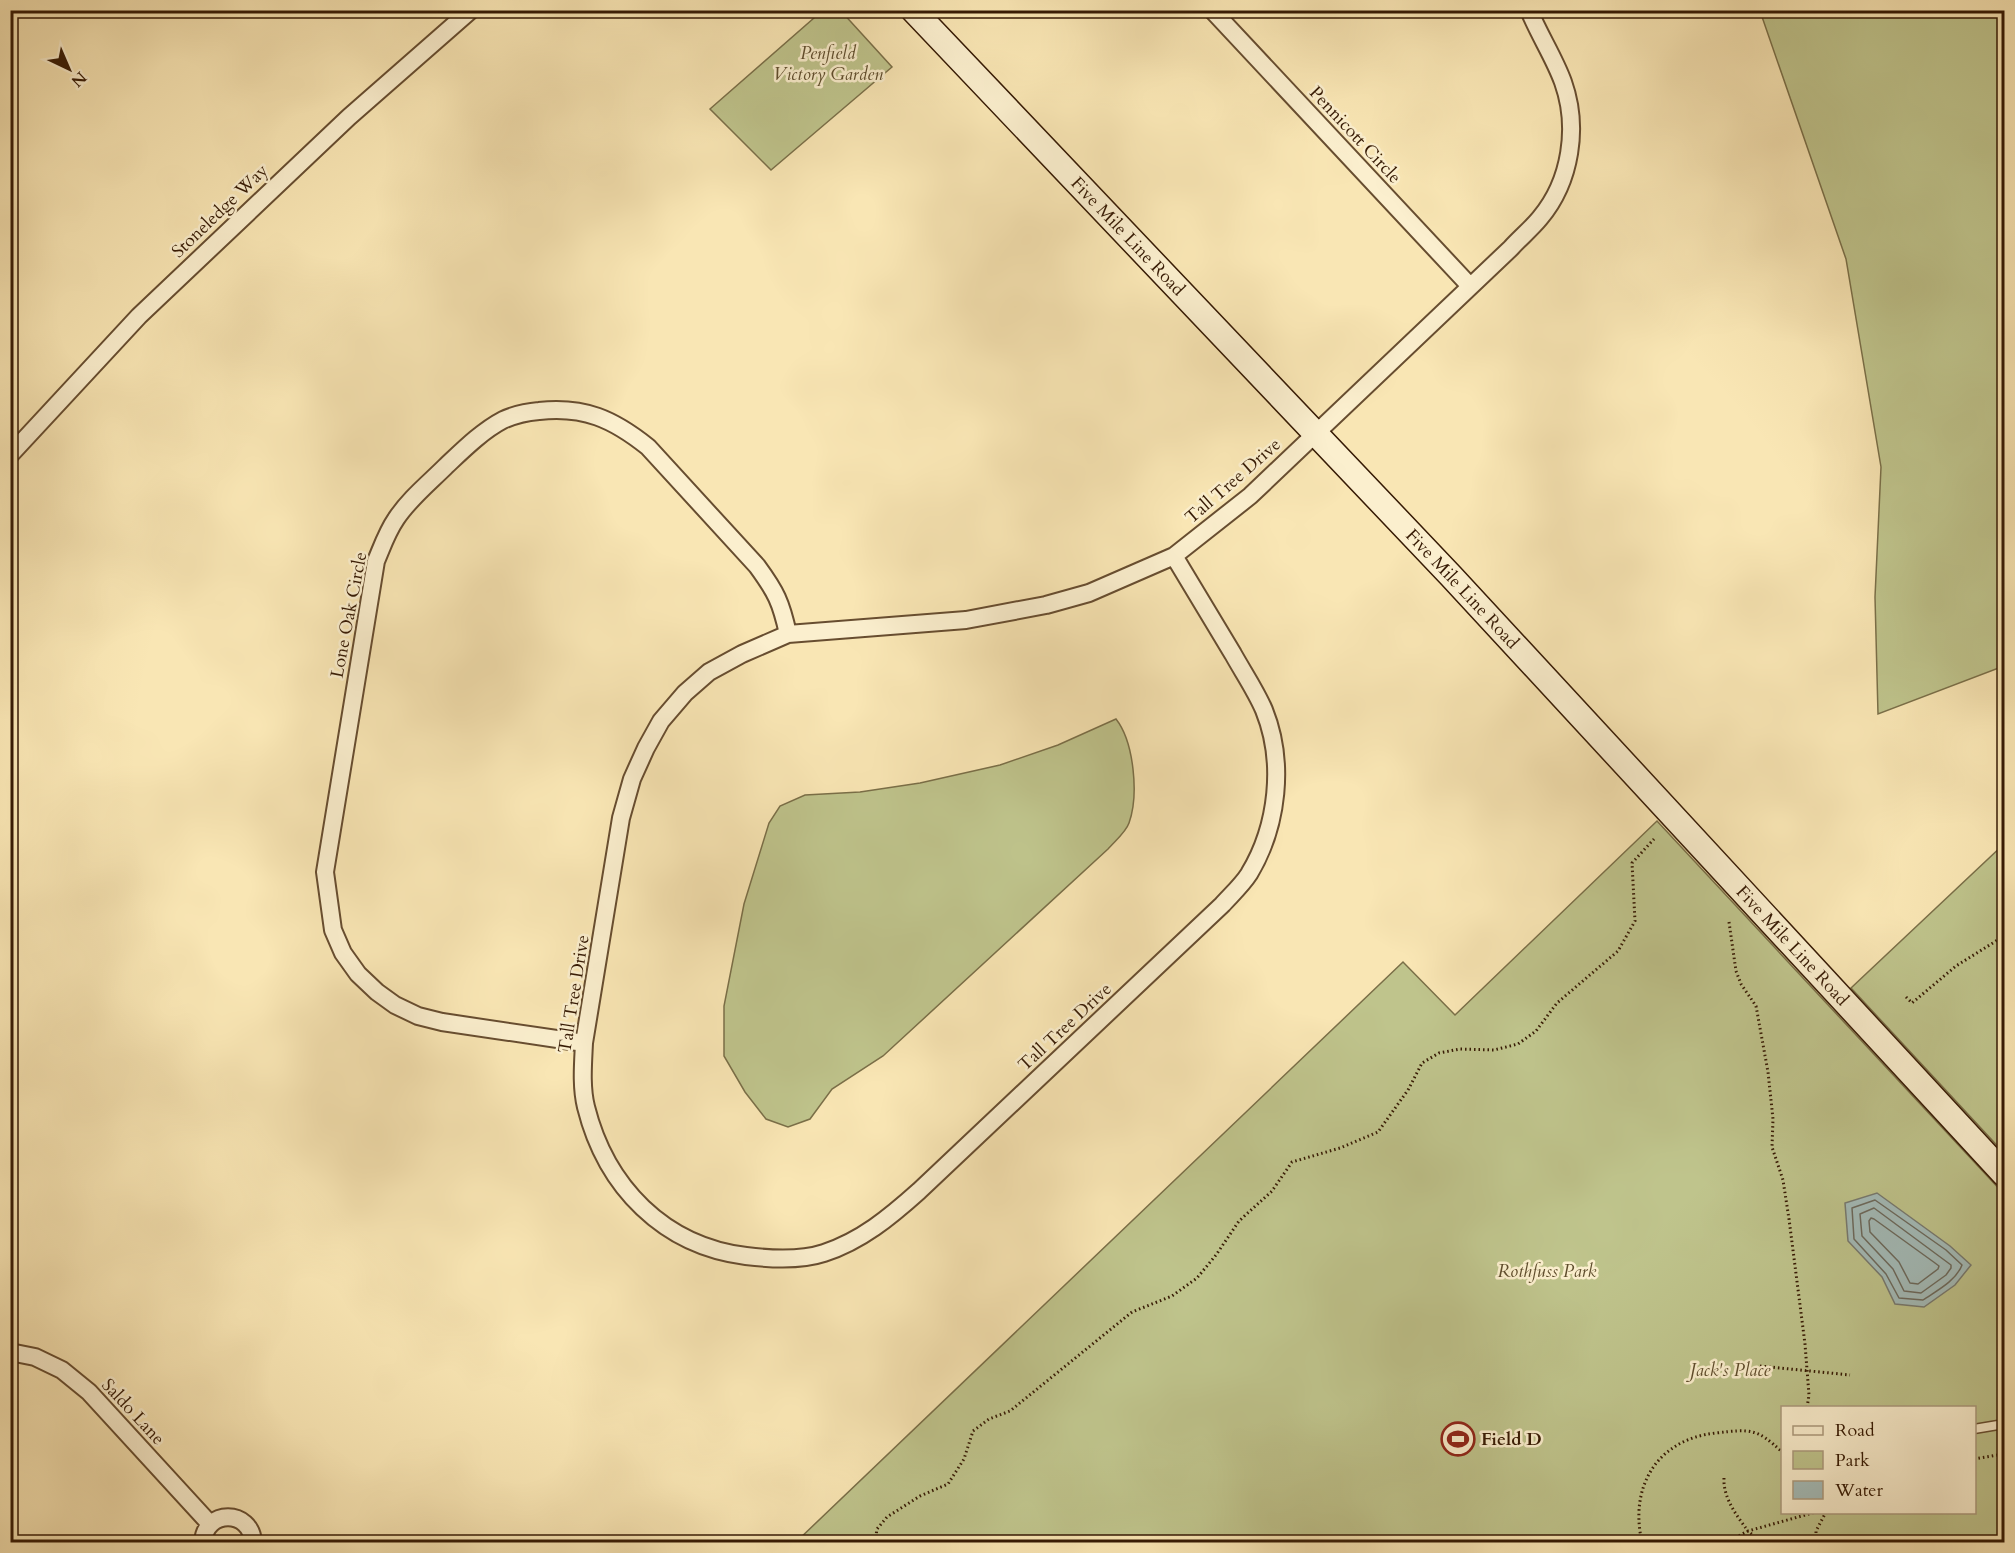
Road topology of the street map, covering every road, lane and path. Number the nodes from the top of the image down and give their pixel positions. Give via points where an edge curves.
1 (471, 10) edge
2 (913, 10) edge
3 (1212, 10) edge
4 (1529, 10) edge
5 (1470, 286) junction
6 (1315, 434) junction
7 (10, 455) edge
8 (1174, 555) junction
9 (788, 634) junction
10 (1654, 839) dead end
11 (1730, 921) dead end
12 (2004, 936) edge
13 (1906, 997) dead end
14 (584, 1044) junction
15 (2004, 1174) edge
16 (10, 1352) edge
17 (1760, 1366) dead end
18 (1807, 1371) junction
19 (1850, 1375) dead end
20 (1807, 1406) edge
21 (2004, 1424) edge
22 (1976, 1429) edge
23 (1781, 1451) edge
24 (2004, 1454) edge
25 (1976, 1459) edge
26 (1724, 1479) dead end
27 (1809, 1514) edge
28 (1824, 1514) edge
29 (210, 1524) junction
30 (1748, 1531) junction
31 (203, 1542) edge
32 (253, 1542) edge
33 (875, 1542) edge
34 (1642, 1542) edge
35 (1727, 1542) edge
36 (1761, 1542) edge
37 (1816, 1542) edge

1 - 7 street, Stoneledge Way via 349,117 139,316
2 - 6 main road, Five Mile Line Road
3 - 5 street, Pennicott Circle
4 - 5 street via 1553,59 1569,105 1566,167 1540,218
5 - 6 street
6 - 8 street, Tall Tree Drive via 1250,496
6 - 15 main road, Five Mile Line Road
8 - 9 street, Tall Tree Drive via 1089,593 1006,614
8 - 14 street, Tall Tree Drive via 1264,710 1276,768 1271,821 1262,847 1248,875 1222,905 889,1219 843,1246 790,1258 730,1254 693,1243 658,1222 610,1168 586,1106
9 - 14 street, Tall Tree Drive via 709,672 661,721 646,748 621,818
9 - 14 street, Lone Oak Circle via 782,606 772,586 648,447 627,431 582,411 528,412 504,420 462,451 407,504 387,534 376,561 325,872 333,930 358,974 395,1005 418,1016
10 - 33 path via 1632,863 1635,921 1618,951 1557,1003 1536,1032 1518,1044 1494,1050 1439,1053 1422,1063 1378,1132 1292,1162 1272,1191 1239,1221 1197,1278 1172,1296 1132,1312 1010,1411 973,1431 964,1459 948,1484 887,1517 877,1529
11 - 18 path via 1736,970 1756,1006 1763,1038 1773,1119 1772,1147 1789,1219
12 - 13 path via 1956,966 1912,1003
16 - 29 street, Saldo Lane via 35,1357 62,1370 89,1392
17 - 18 path
18 - 19 path
18 - 20 path
21 - 22 lane
23 - 34 path via 1758,1433 1744,1430 1688,1438 1654,1465 1644,1481 1638,1515
24 - 25 path
26 - 30 path via 1734,1511
27 - 30 path
28 - 37 path via 1816,1531
29 - 31 street
29 - 32 street via 221,1518 239,1519
30 - 35 path
30 - 36 path

